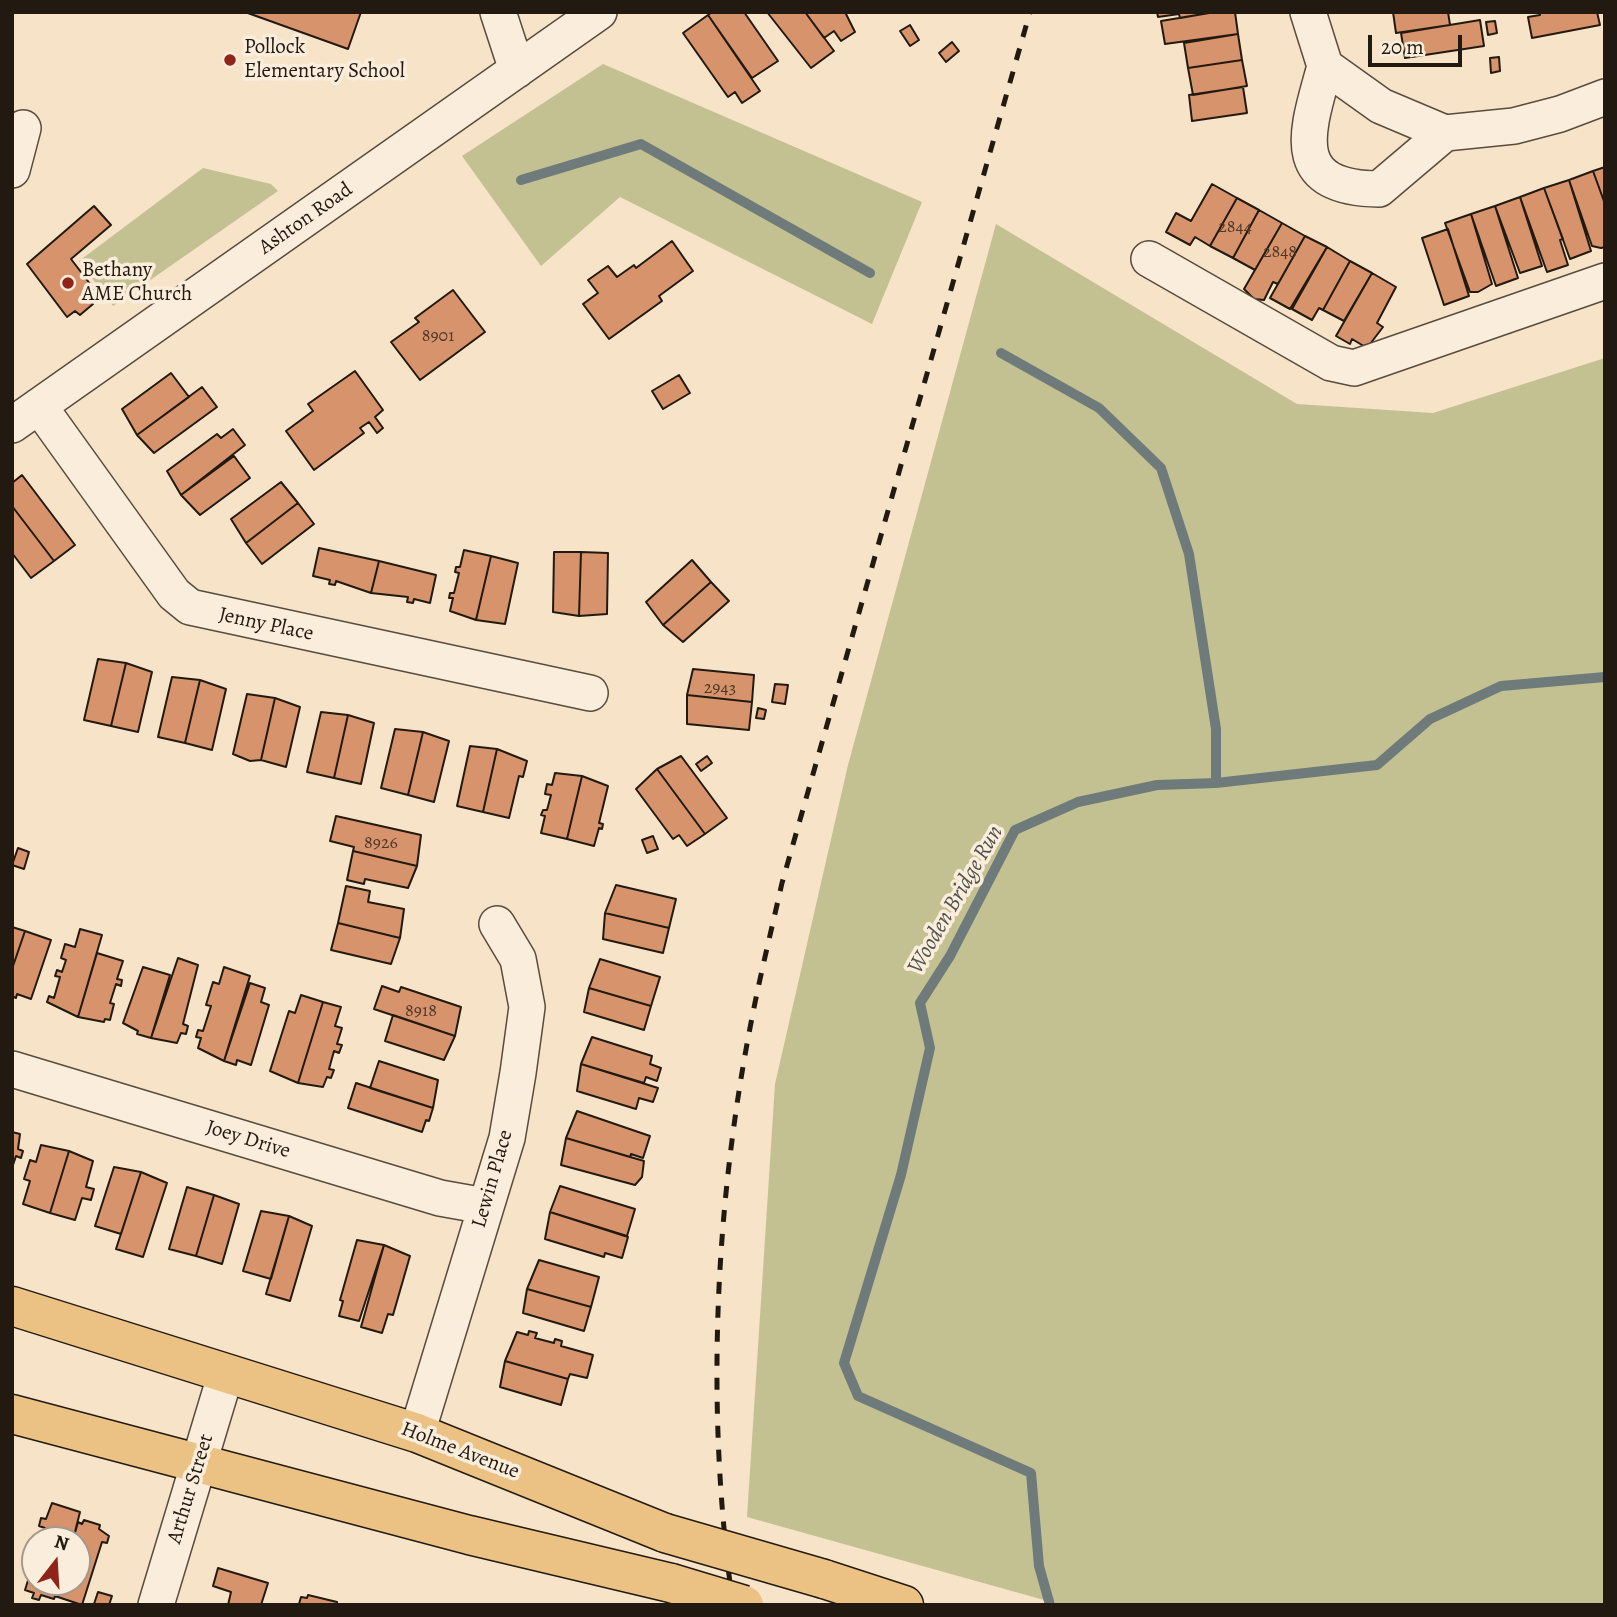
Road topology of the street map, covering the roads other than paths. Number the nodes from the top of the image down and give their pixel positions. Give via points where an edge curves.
1 (498, 12) edge
2 (599, 12) edge
3 (1308, 12) edge
4 (1325, 66) junction
5 (517, 70) junction
6 (1605, 97) edge
7 (23, 128) dead end
8 (1445, 133) junction
9 (12, 170) edge
10 (1149, 259) dead end
11 (1605, 281) edge
12 (26, 415) edge
13 (590, 693) dead end
14 (498, 924) dead end
15 (12, 1069) edge
16 (485, 1206) junction
17 (12, 1306) edge
18 (226, 1373) junction
19 (12, 1414) edge
20 (417, 1433) junction
21 (198, 1465) junction
22 (156, 1605) edge
23 (744, 1605) edge
24 (904, 1605) edge

1 - 5 street
2 - 5 street, Ashton Road
3 - 4 street
4 - 8 street via 1381,106
4 - 8 street via 1306,143 1312,163 1335,182 1355,189 1379,189
5 - 12 street, Ashton Road
6 - 8 street via 1514,125
7 - 9 street
10 - 11 street via 1331,362 1354,368
12 - 13 street, Jenny Place via 174,594 190,607
14 - 16 street, Lewin Place via 518,959 527,1007 507,1138
15 - 16 street, Joey Drive via 440,1198
16 - 20 street, Lewin Place
17 - 18 main road, Holme Avenue
18 - 20 main road, Holme Avenue
18 - 21 street, Arthur Street
19 - 21 main road
20 - 24 main road, Holme Avenue, bridge via 665,1533
21 - 22 street, Arthur Street
21 - 23 main road, bridge

